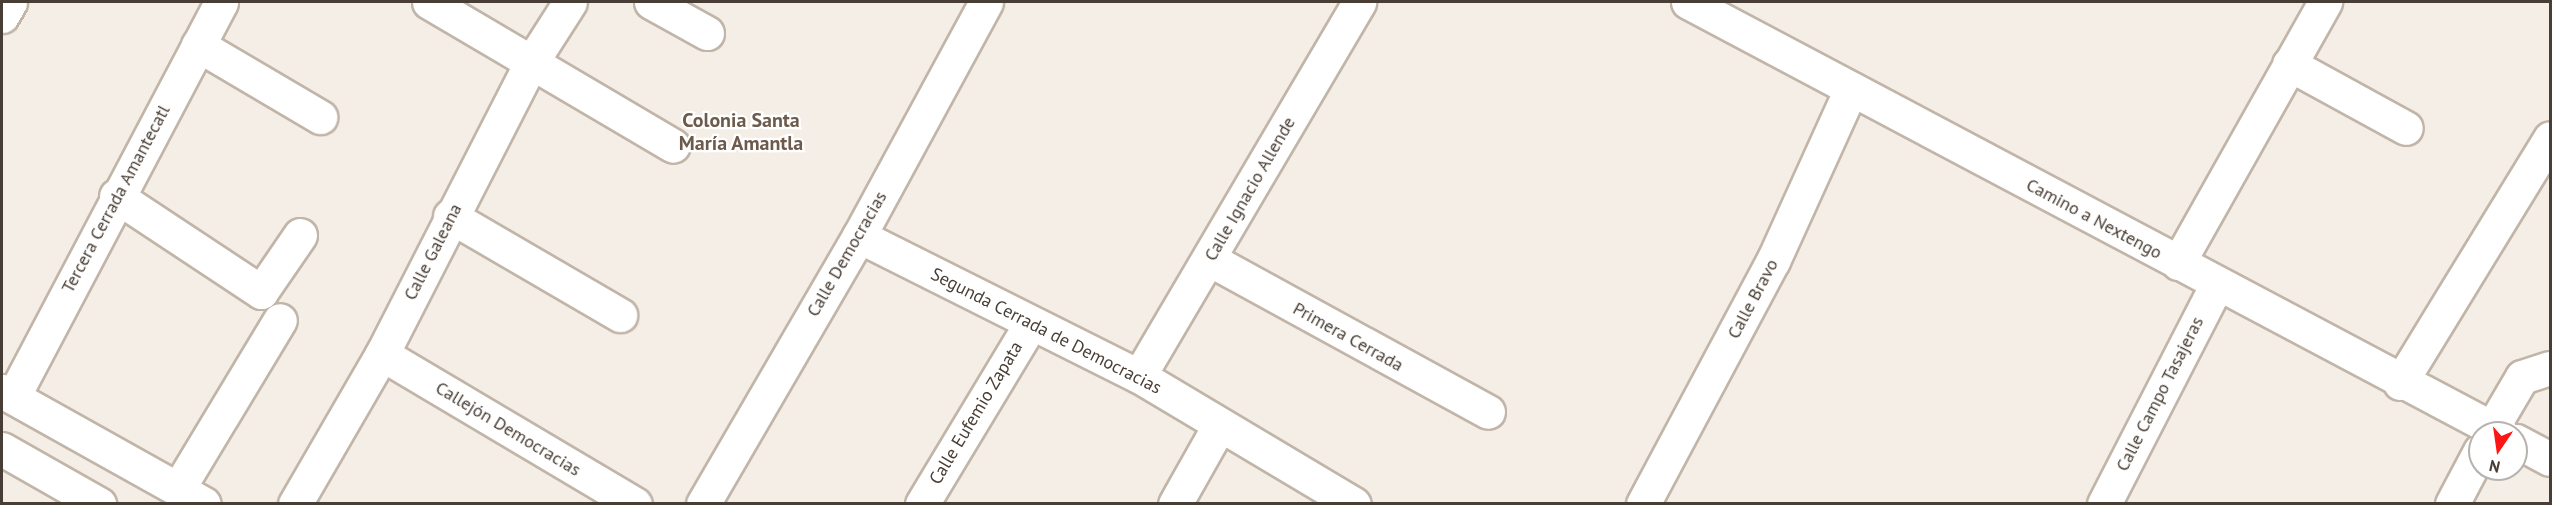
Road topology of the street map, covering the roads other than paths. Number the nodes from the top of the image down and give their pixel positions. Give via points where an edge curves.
1 (10, 2) edge
2 (221, 2) edge
3 (429, 2) edge
4 (570, 2) edge
5 (651, 2) edge
6 (986, 2) edge
7 (1359, 2) edge
8 (1688, 2) edge
9 (2325, 2) edge
10 (2, 16) edge
11 (707, 33) dead end
12 (198, 45) junction
13 (531, 63) junction
14 (2289, 64) junction
15 (1851, 89) junction
16 (320, 117) dead end
17 (2406, 128) dead end
18 (2550, 138) edge
19 (673, 146) dead end
20 (116, 196) junction
21 (450, 216) junction
22 (300, 235) dead end
23 (859, 236) junction
24 (1209, 259) junction
25 (2178, 263) junction
26 (2217, 284) junction
27 (620, 315) dead end
28 (280, 320) dead end
29 (1031, 323) junction
30 (382, 354) junction
31 (2550, 368) edge
32 (1139, 376) junction
33 (2400, 383) junction
34 (7, 394) edge
35 (1488, 412) dead end
36 (2468, 421) edge
37 (2503, 421) edge
38 (1219, 426) junction
39 (2528, 450) edge
40 (2550, 459) edge
41 (6, 461) edge
42 (2468, 480) edge
43 (191, 496) edge
44 (99, 504) edge
45 (295, 504) edge
46 (635, 504) edge
47 (703, 504) edge
48 (922, 504) edge
49 (1175, 504) edge
50 (1354, 504) edge
51 (1643, 504) edge
52 (2104, 504) edge
53 (2452, 504) edge

1 - 10 street
2 - 12 street, Tercera Cerrada Amantecatl
3 - 13 street
4 - 13 street, Calle Galeana
5 - 11 street
6 - 23 street, Calle Democracias
7 - 24 street, Calle Ignacio Allende
8 - 15 street, Camino a Nextengo
9 - 14 street
12 - 16 street
12 - 20 street, Tercera Cerrada Amantecatl
13 - 19 street
13 - 21 street, Calle Galeana
14 - 17 street
14 - 25 street
15 - 25 street, Camino a Nextengo
15 - 51 street, Calle Bravo via 1773,261
18 - 33 street
20 - 22 street via 261,292
20 - 34 street, Tercera Cerrada Amantecatl
21 - 27 street
21 - 30 street, Calle Galeana
23 - 29 street, Segunda Cerrada de Democracias
23 - 47 street, Calle Democracias
24 - 32 street, Calle Ignacio Allende
24 - 35 street, Primera Cerrada
25 - 26 street, Camino a Nextengo
26 - 33 street, Camino a Nextengo
26 - 52 street, Calle Campo Tasajeras
28 - 43 street
29 - 32 street, Segunda Cerrada de Democracias
29 - 48 street, Calle Eufemio Zapata
30 - 45 street, Calle Galeana
30 - 46 street, Callejón Democracias
31 - 37 street via 2522,377
32 - 38 street, Segunda Cerrada de Democracias
33 - 36 street, Camino a Nextengo
34 - 43 street
38 - 49 street
38 - 50 street, Segunda Cerrada de Democracias
39 - 40 street, Camino a Nextengo
41 - 44 street
42 - 53 street

